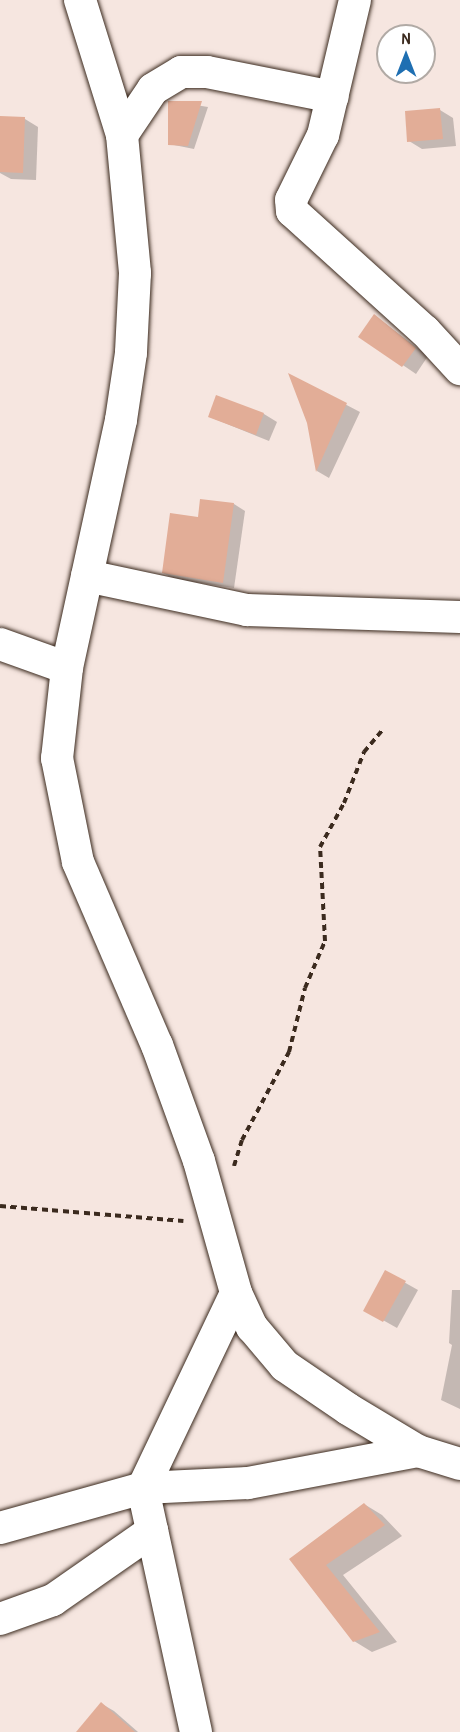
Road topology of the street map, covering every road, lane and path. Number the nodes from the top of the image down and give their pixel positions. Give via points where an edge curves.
1 (80, 0) edge
2 (355, 0) edge
3 (333, 97) junction
4 (122, 135) junction
5 (460, 369) edge
6 (87, 576) junction
7 (460, 617) edge
8 (0, 644) edge
9 (67, 668) junction
10 (383, 729) dead end
11 (233, 1168) dead end
12 (0, 1206) edge
13 (215, 1219) junction
14 (236, 1293) junction
15 (418, 1450) junction
16 (460, 1464) edge
17 (143, 1488) junction
18 (0, 1528) edge
19 (152, 1530) junction
20 (0, 1619) edge
21 (196, 1732) edge

1 - 4 street
2 - 3 street
3 - 4 street via 207,72 181,72 153,89
3 - 5 street via 323,135 291,200 292,211 402,309
4 - 6 street via 135,273 131,353 121,420
6 - 7 street via 248,610
6 - 9 street
8 - 9 street
9 - 13 street via 57,758 78,862 157,1044
10 - 11 path via 364,752 320,847 325,941 306,988 289,1052 242,1140
12 - 13 path via 114,1213 159,1220
13 - 14 street
14 - 15 street via 252,1327 285,1366
14 - 17 street
15 - 16 street
15 - 17 street via 248,1483
17 - 18 street
17 - 19 street
19 - 20 street via 53,1600
19 - 21 street

